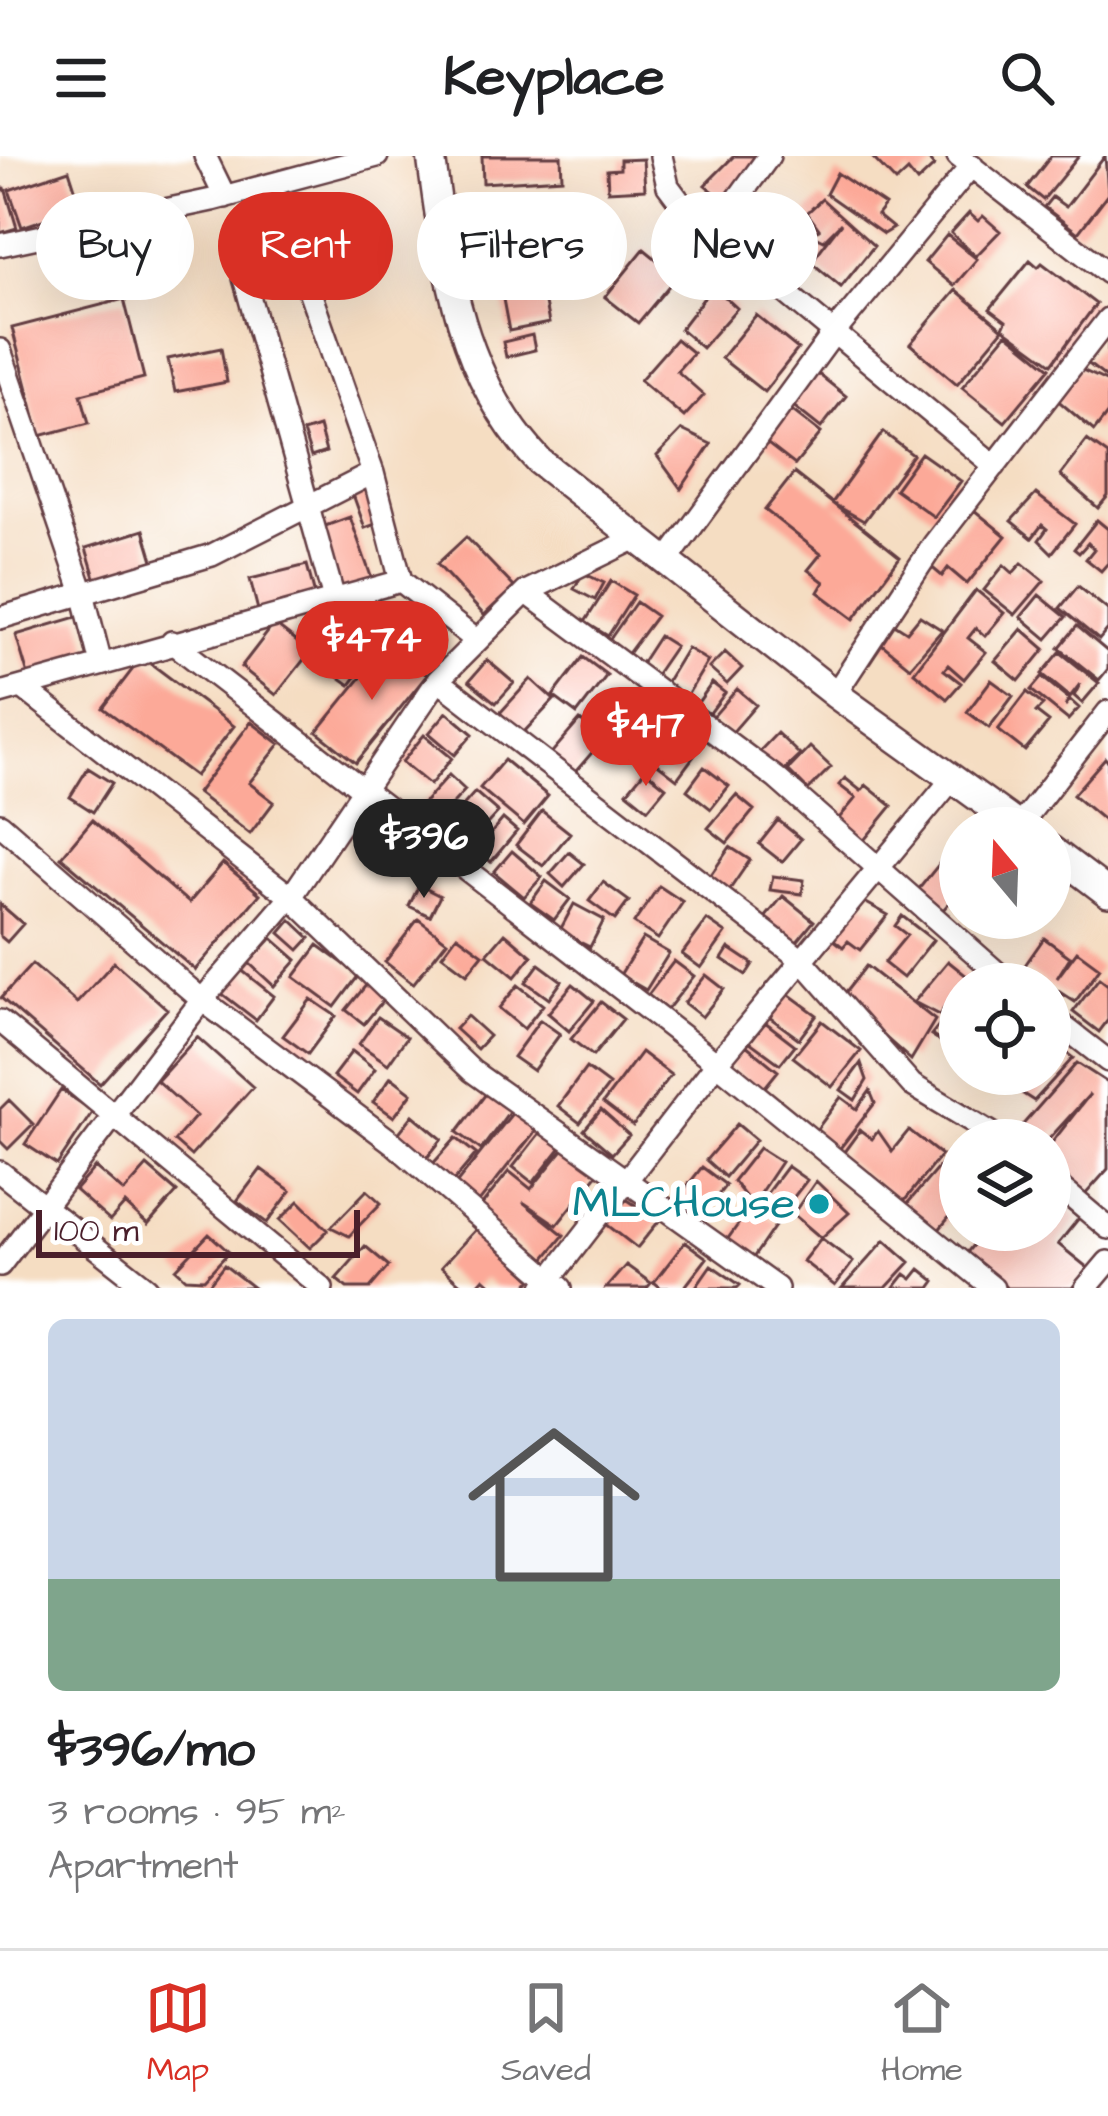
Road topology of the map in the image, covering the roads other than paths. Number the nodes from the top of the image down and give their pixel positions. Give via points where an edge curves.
1 (206, 156) edge
2 (377, 156) edge
3 (431, 156) edge
4 (662, 156) edge
5 (769, 156) edge
6 (965, 161) edge
7 (272, 184) junction
8 (223, 192) edge
9 (243, 192) edge
10 (674, 192) edge
11 (743, 192) edge
12 (218, 198) edge
13 (0, 245) edge
14 (1108, 273) edge
15 (250, 300) edge
16 (792, 300) edge
17 (1108, 320) edge
18 (833, 334) junction
19 (0, 350) edge
20 (994, 466) junction
21 (373, 473) junction
22 (307, 508) junction
23 (636, 538) junction
24 (666, 562) junction
25 (400, 581) junction
26 (526, 592) junction
27 (83, 593) junction
28 (334, 598) junction
29 (0, 617) edge
30 (477, 641) junction
31 (172, 642) junction
32 (101, 664) junction
33 (438, 680) junction
34 (11, 690) edge
35 (835, 694) junction
36 (1108, 712) edge
37 (953, 778) junction
38 (359, 790) junction
39 (993, 807) edge
40 (1035, 807) edge
41 (0, 824) edge
42 (1071, 866) edge
43 (879, 868) junction
44 (1108, 893) edge
45 (291, 897) junction
46 (802, 960) junction
47 (986, 963) edge
48 (202, 1000) junction
49 (0, 1022) edge
50 (1071, 1032) edge
51 (1108, 1061) edge
52 (717, 1064) junction
53 (114, 1117) junction
54 (968, 1119) edge
55 (0, 1172) edge
56 (630, 1179) junction
57 (1071, 1197) edge
58 (46, 1208) junction
59 (1108, 1228) edge
60 (1108, 1262) edge
61 (0, 1265) edge
62 (552, 1285) edge
63 (147, 1288) edge
64 (322, 1288) edge
65 (777, 1288) edge
66 (993, 1288) edge
67 (1086, 1288) edge

1 - 8 street
2 - 7 street
3 - 23 street via 453,297 487,394 539,461
4 - 10 street
5 - 11 street
6 - 14 street
6 - 18 street
7 - 9 street
7 - 21 street
12 - 13 street
15 - 22 street
16 - 18 street
17 - 20 street
18 - 20 street
18 - 24 street
19 - 27 street
20 - 35 street
21 - 22 street
21 - 25 street
22 - 27 street via 212,555
22 - 28 street
23 - 24 street
23 - 26 street
24 - 35 street
25 - 28 street
25 - 30 street
26 - 30 street
26 - 43 street via 746,754
27 - 29 street
27 - 32 street
28 - 31 street
30 - 33 street
31 - 32 street
31 - 38 street
32 - 34 street
33 - 38 street
33 - 46 street
34 - 45 street
35 - 37 street
36 - 40 street
37 - 39 street
37 - 43 street
38 - 45 street
38 - 52 street
41 - 48 street
42 - 44 street
43 - 46 street
43 - 47 street
45 - 48 street
45 - 56 street via 472,1070
46 - 52 street
46 - 54 street via 912,1085
48 - 53 street
48 - 62 street via 393,1143
49 - 53 street
50 - 51 street
52 - 56 street
52 - 66 street
53 - 58 street
53 - 64 street
55 - 58 street
56 - 62 street
56 - 65 street
57 - 59 street
58 - 61 street
58 - 63 street
60 - 67 street

